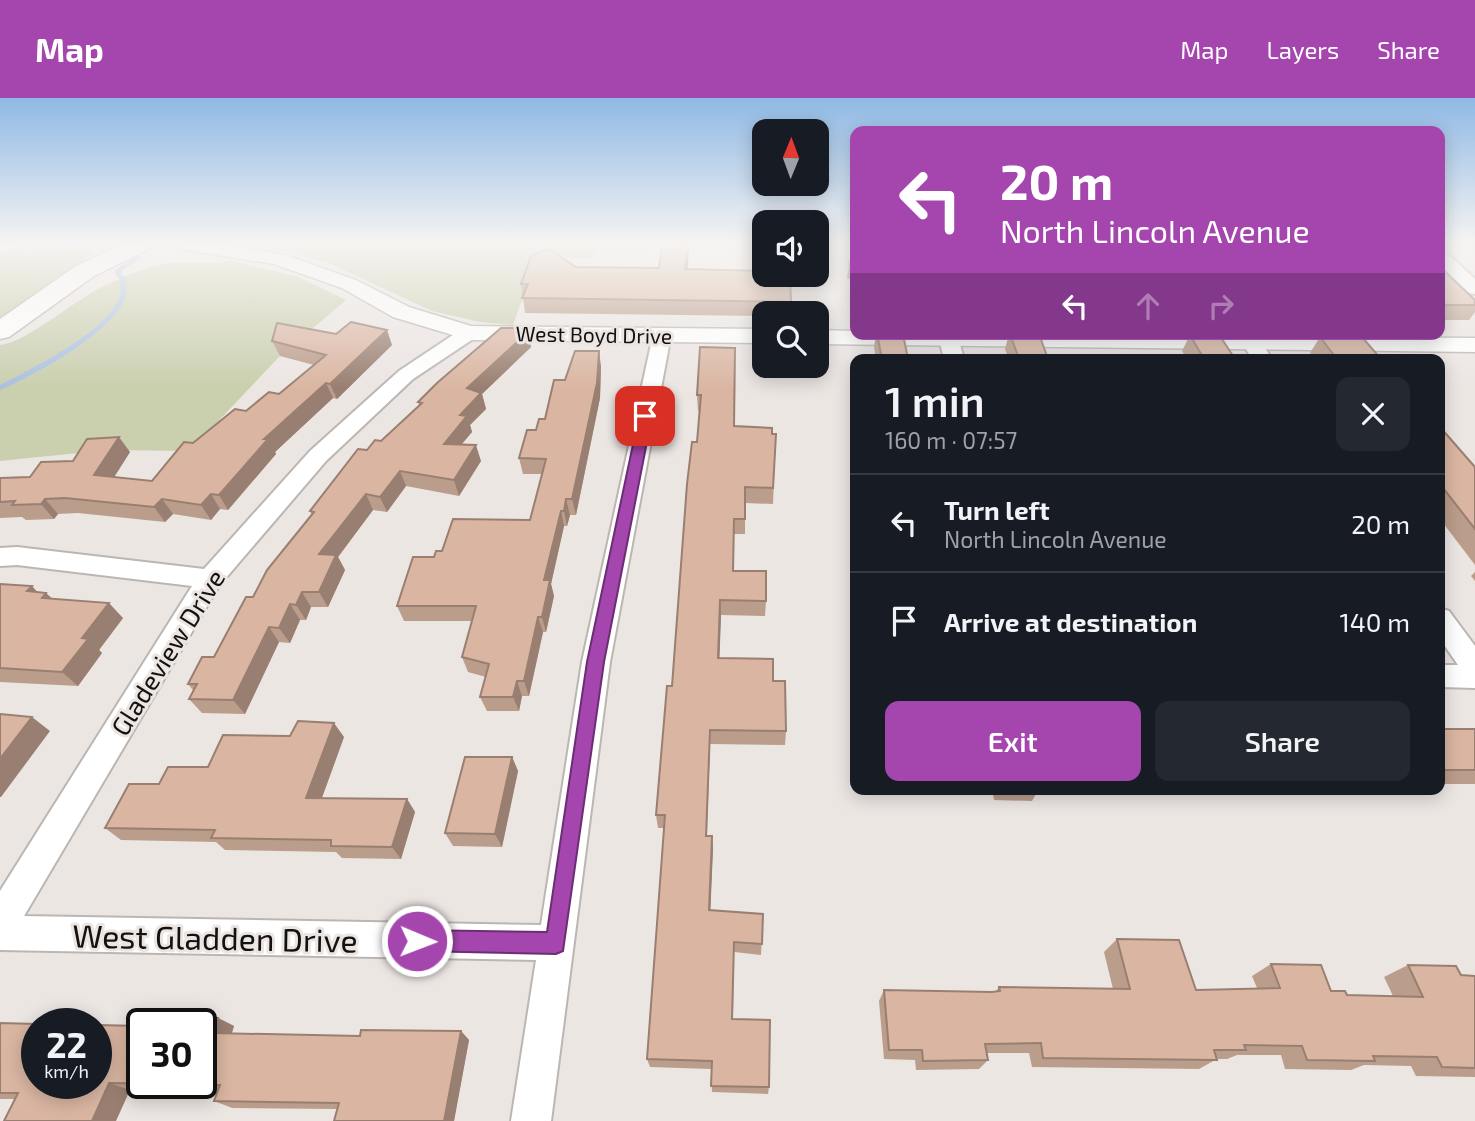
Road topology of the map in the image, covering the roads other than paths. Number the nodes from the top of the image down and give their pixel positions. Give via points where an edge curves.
1 (56, 292) edge
2 (363, 292) edge
3 (0, 331) edge
4 (469, 333) junction
5 (662, 335) junction
6 (752, 336) edge
7 (829, 338) edge
8 (850, 339) edge
9 (874, 340) edge
10 (950, 344) edge
11 (1253, 345) edge
12 (1475, 345) edge
13 (0, 557) edge
14 (210, 579) junction
15 (1445, 625) edge
16 (1475, 668) edge
17 (1445, 676) edge
18 (1475, 677) edge
19 (0, 923) edge
20 (0, 933) edge
21 (556, 943) junction
22 (531, 1121) edge

1 - 3 main road
2 - 4 street, West Boyd Drive via 401,312
4 - 5 street, West Boyd Drive
4 - 14 street, Gladeview Drive via 406,376 318,456
5 - 6 street, West Boyd Drive
5 - 21 street via 596,662
7 - 8 street
9 - 10 street
10 - 11 street
11 - 12 street
13 - 14 street
14 - 19 street, Gladeview Drive
15 - 16 street
17 - 18 street
20 - 21 street, West Gladden Drive
21 - 22 street

